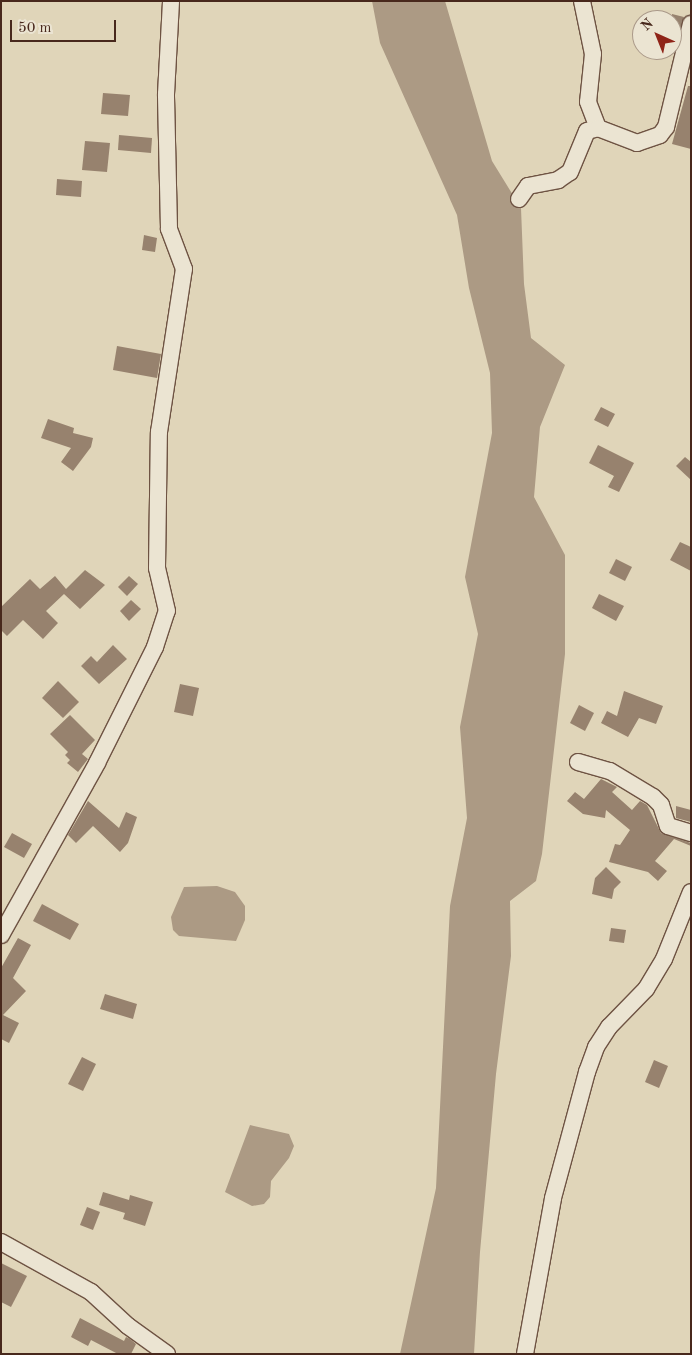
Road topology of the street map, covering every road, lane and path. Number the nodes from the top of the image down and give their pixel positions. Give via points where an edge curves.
1 (171, 1) edge
2 (582, 1) edge
3 (691, 24) edge
4 (598, 128) junction
5 (519, 199) dead end
6 (578, 762) dead end
7 (691, 833) edge
8 (691, 892) edge
9 (3, 926) edge
10 (1, 1242) edge
11 (151, 1349) edge
12 (167, 1354) edge
13 (525, 1354) edge

1 - 9 street via 166,94 169,229 184,269 159,432 157,568 166,611 156,648 97,763
2 - 4 street via 593,54 588,102
3 - 4 street via 666,127 660,135 637,143
4 - 5 street via 587,131 570,172 558,180 528,186
6 - 7 street via 610,771 653,797 662,805 668,826
8 - 13 street via 664,959 646,989 609,1027 587,1072 553,1198
10 - 11 street via 91,1292
11 - 12 street

